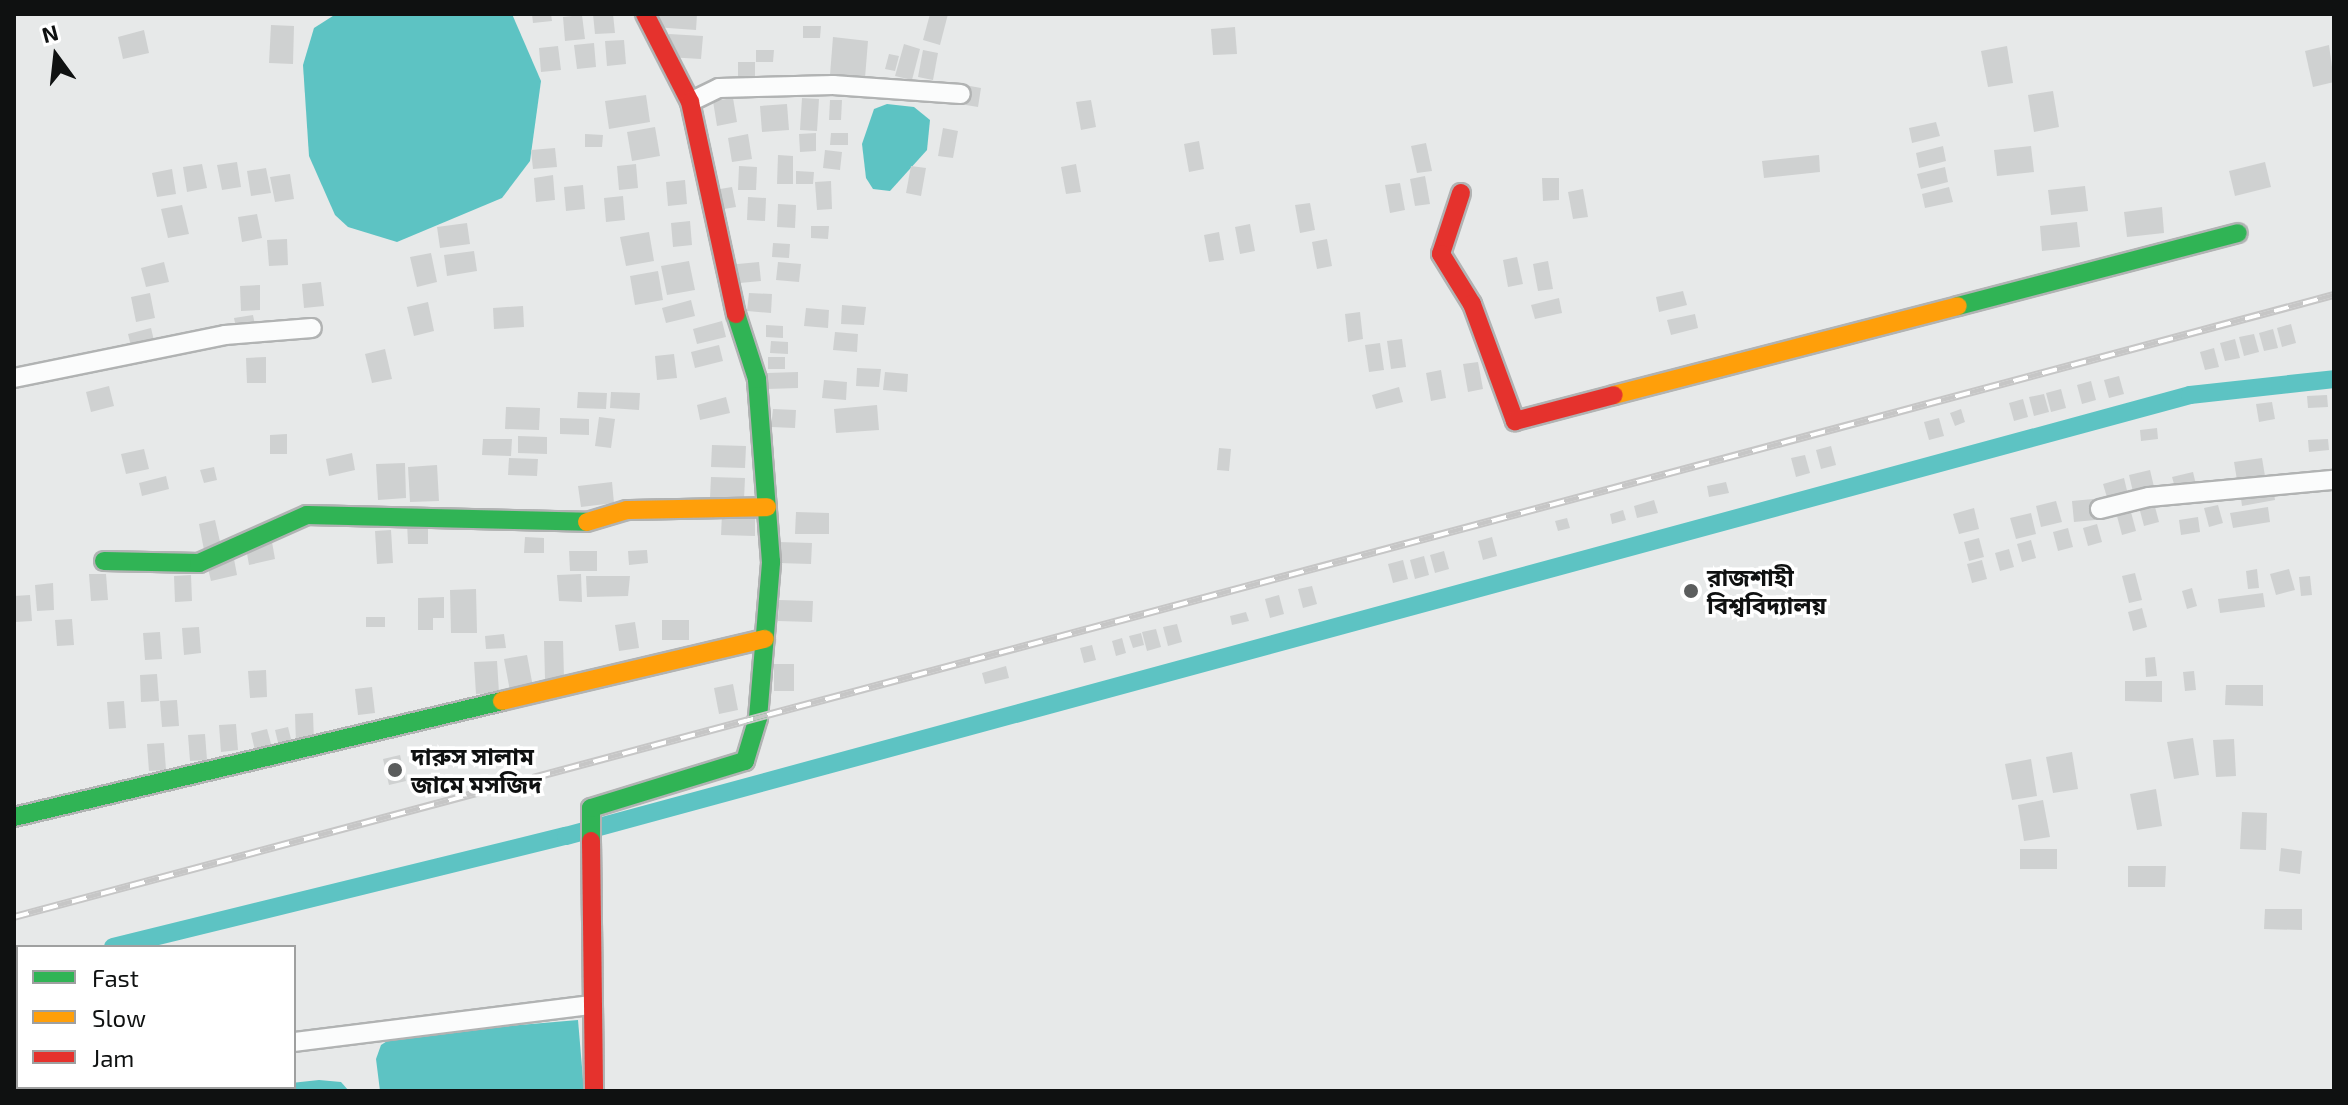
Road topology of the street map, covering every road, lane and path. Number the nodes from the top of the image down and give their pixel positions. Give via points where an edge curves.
1 (645, 14) edge
2 (961, 94) dead end
3 (690, 102) junction
4 (1461, 193) dead end
5 (2238, 233) dead end
6 (312, 328) dead end
7 (14, 378) edge
8 (2334, 480) edge
9 (767, 507) junction
10 (2100, 509) dead end
11 (104, 561) dead end
12 (765, 639) junction
13 (14, 817) edge
14 (593, 1005) junction
15 (296, 1042) edge
16 (594, 1091) edge

1 - 3 street via 651,36
2 - 3 street via 833,85 719,88
3 - 9 street via 705,155 724,276 757,379
4 - 5 street via 1441,254 1472,304 1515,421
6 - 7 street via 225,335
8 - 10 street via 2149,497
9 - 11 street via 627,510 578,524 307,515 199,563
9 - 12 street via 771,562
12 - 13 street
12 - 14 street via 758,718 745,761 591,808
14 - 15 street
14 - 16 street

